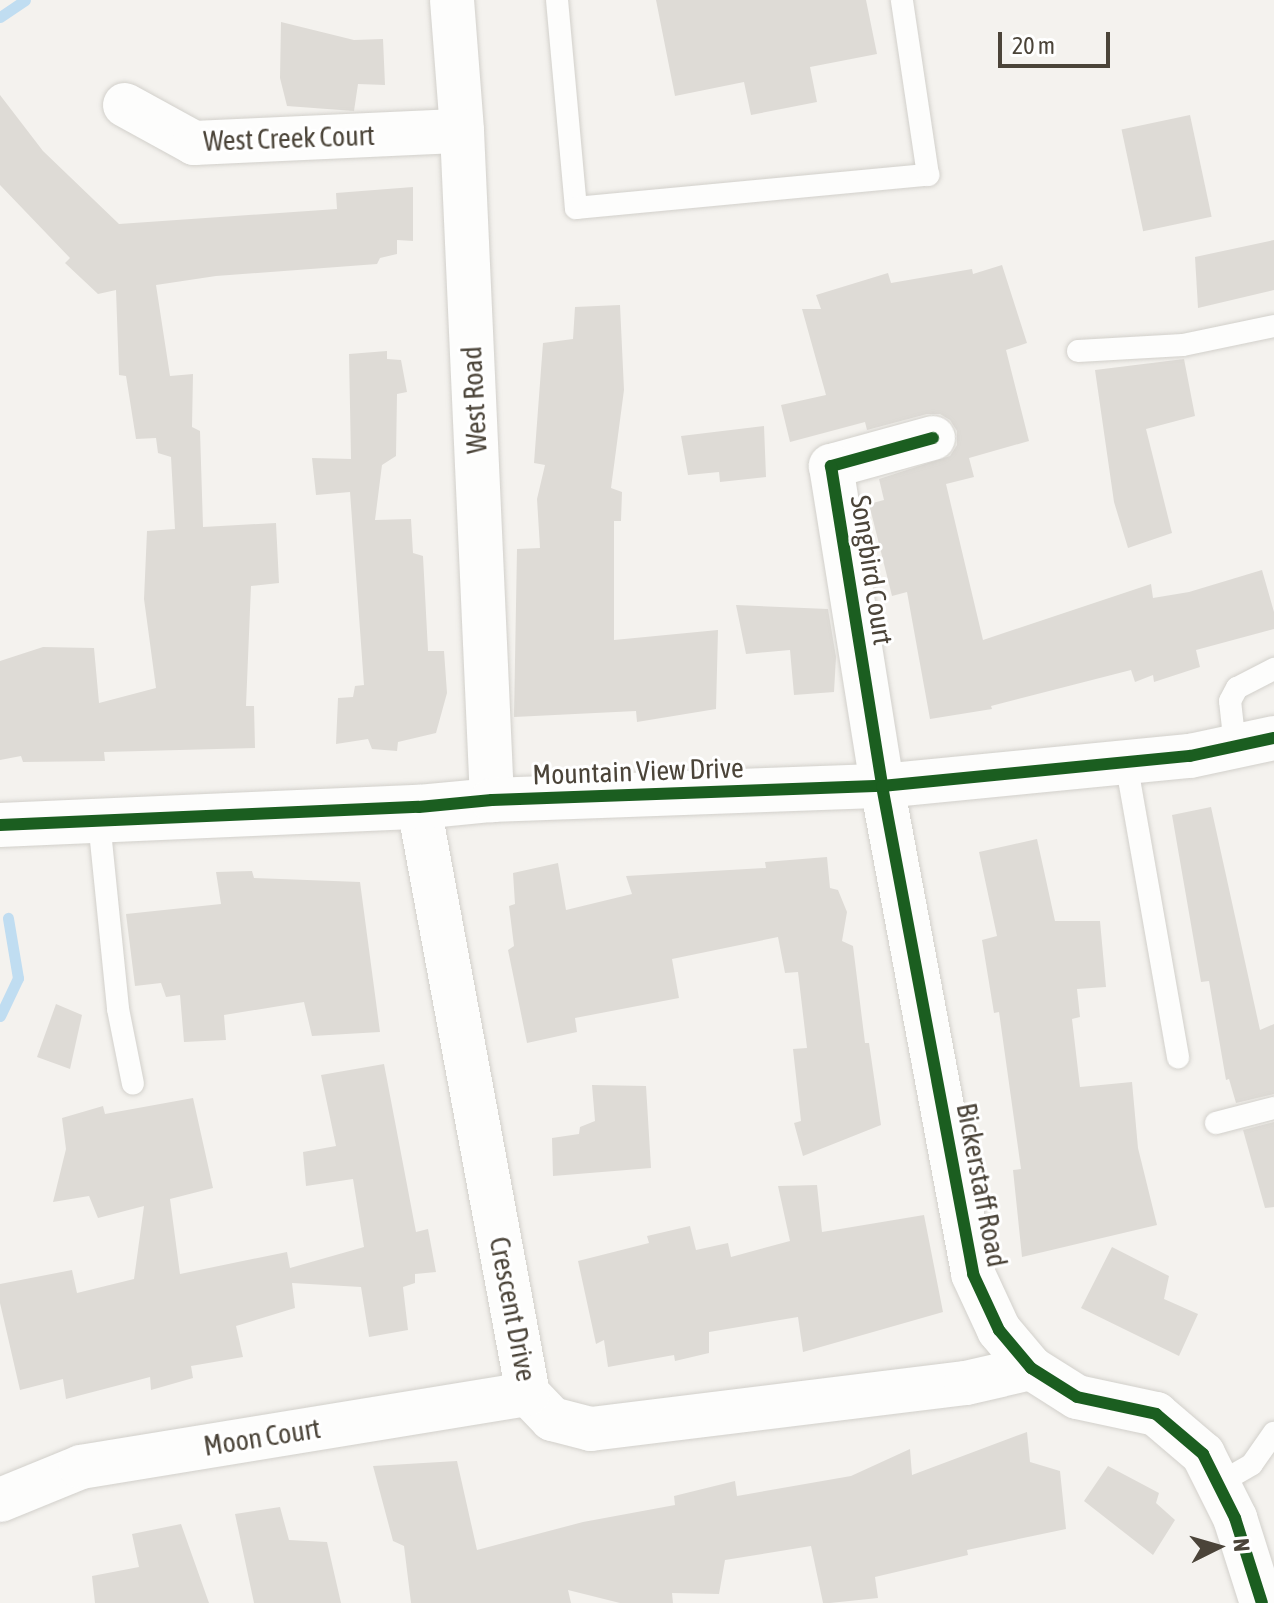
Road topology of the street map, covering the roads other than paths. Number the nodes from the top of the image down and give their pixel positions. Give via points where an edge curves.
1 (452, 0) edge
2 (557, 0) edge
3 (902, 0) edge
4 (125, 105) dead end
5 (462, 131) junction
6 (1274, 326) edge
7 (1078, 351) dead end
8 (933, 438) dead end
9 (1274, 669) edge
10 (1254, 742) edge
11 (1126, 762) junction
12 (882, 786) junction
13 (492, 800) junction
14 (419, 807) junction
15 (99, 821) junction
16 (0, 825) edge
17 (1178, 1057) dead end
18 (133, 1084) dead end
19 (1274, 1108) edge
20 (1216, 1123) dead end
21 (1031, 1368) junction
22 (528, 1394) junction
23 (1273, 1439) edge
24 (1218, 1484) junction
25 (0, 1500) edge
26 (1262, 1603) edge

1 - 5 street, West Road
2 - 3 lane via 576,208 928,175
4 - 5 street, West Creek Court via 194,143
5 - 13 street, West Road
6 - 7 lane via 1183,345
8 - 12 street, Songbird Court via 831,466
9 - 10 lane via 1237,688 1230,701
10 - 11 street, Mountain View Drive
11 - 12 street, Mountain View Drive
11 - 17 lane
12 - 13 street, Mountain View Drive
12 - 21 street, Bickerstaff Road via 973,1274 999,1330
13 - 14 street, Mountain View Drive
14 - 15 street, Mountain View Drive
14 - 22 street, Crescent Drive
15 - 16 street, Mountain View Drive
15 - 18 lane via 118,1009
19 - 20 lane
21 - 22 street, Crescent Drive via 966,1383 591,1429 552,1419
21 - 24 street, Bickerstaff Road via 1077,1397 1156,1414 1203,1454
22 - 25 street, Moon Court via 81,1467
23 - 24 lane via 1252,1464
24 - 26 street, Bickerstaff Road via 1235,1518

